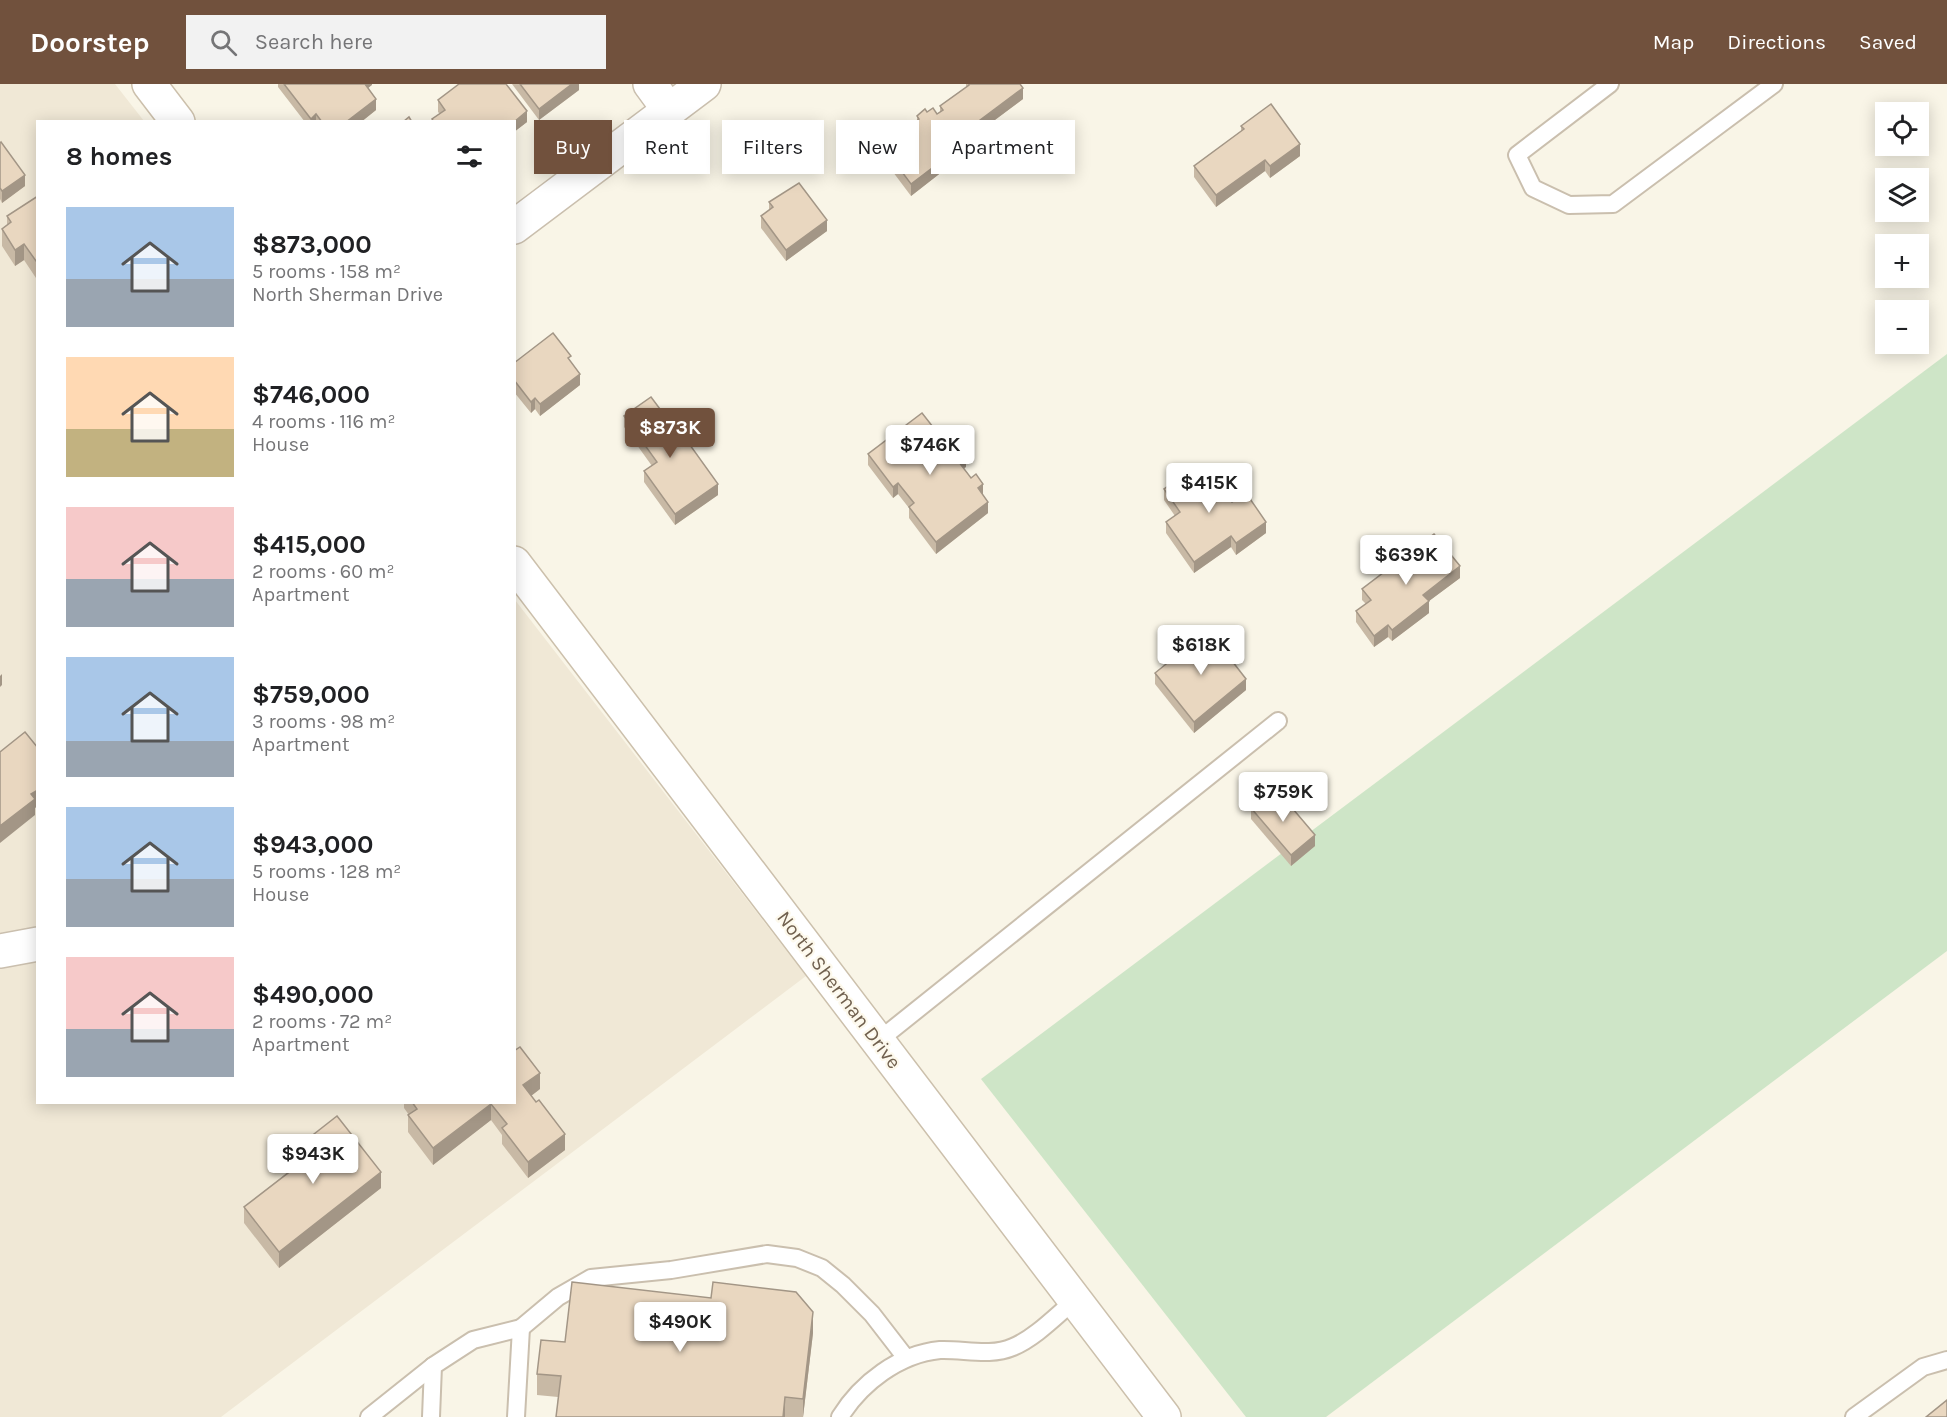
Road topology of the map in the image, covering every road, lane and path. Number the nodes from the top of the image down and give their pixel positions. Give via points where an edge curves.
1 (149, 84) edge
2 (650, 84) edge
3 (704, 84) edge
4 (1610, 84) edge
5 (1774, 84) edge
6 (669, 110) junction
7 (176, 120) edge
8 (516, 225) edge
9 (520, 581) edge
10 (1278, 721) dead end
11 (36, 944) edge
12 (0, 951) edge
13 (878, 1041) junction
14 (1075, 1300) junction
15 (521, 1328) junction
16 (906, 1358) junction
17 (1947, 1360) edge
18 (433, 1366) junction
19 (369, 1417) edge
20 (431, 1417) edge
21 (516, 1417) edge
22 (840, 1417) edge
23 (1164, 1417) edge
24 (1854, 1417) edge

1 - 7 main road
2 - 6 main road
3 - 6 main road
4 - 5 lane via 1517,155 1533,188 1569,205 1613,204
6 - 8 main road
9 - 13 main road, North Sherman Drive
10 - 13 lane
11 - 12 main road
13 - 14 main road, North Sherman Drive
14 - 16 lane via 1039,1331 1012,1347 982,1352 940,1350
14 - 23 main road, North Sherman Drive
15 - 16 lane via 558,1297 591,1278 767,1254 797,1258 822,1269 873,1314
15 - 18 lane via 473,1340
15 - 21 lane
16 - 22 lane via 874,1378
17 - 24 lane via 1923,1367
18 - 19 lane
18 - 20 lane

